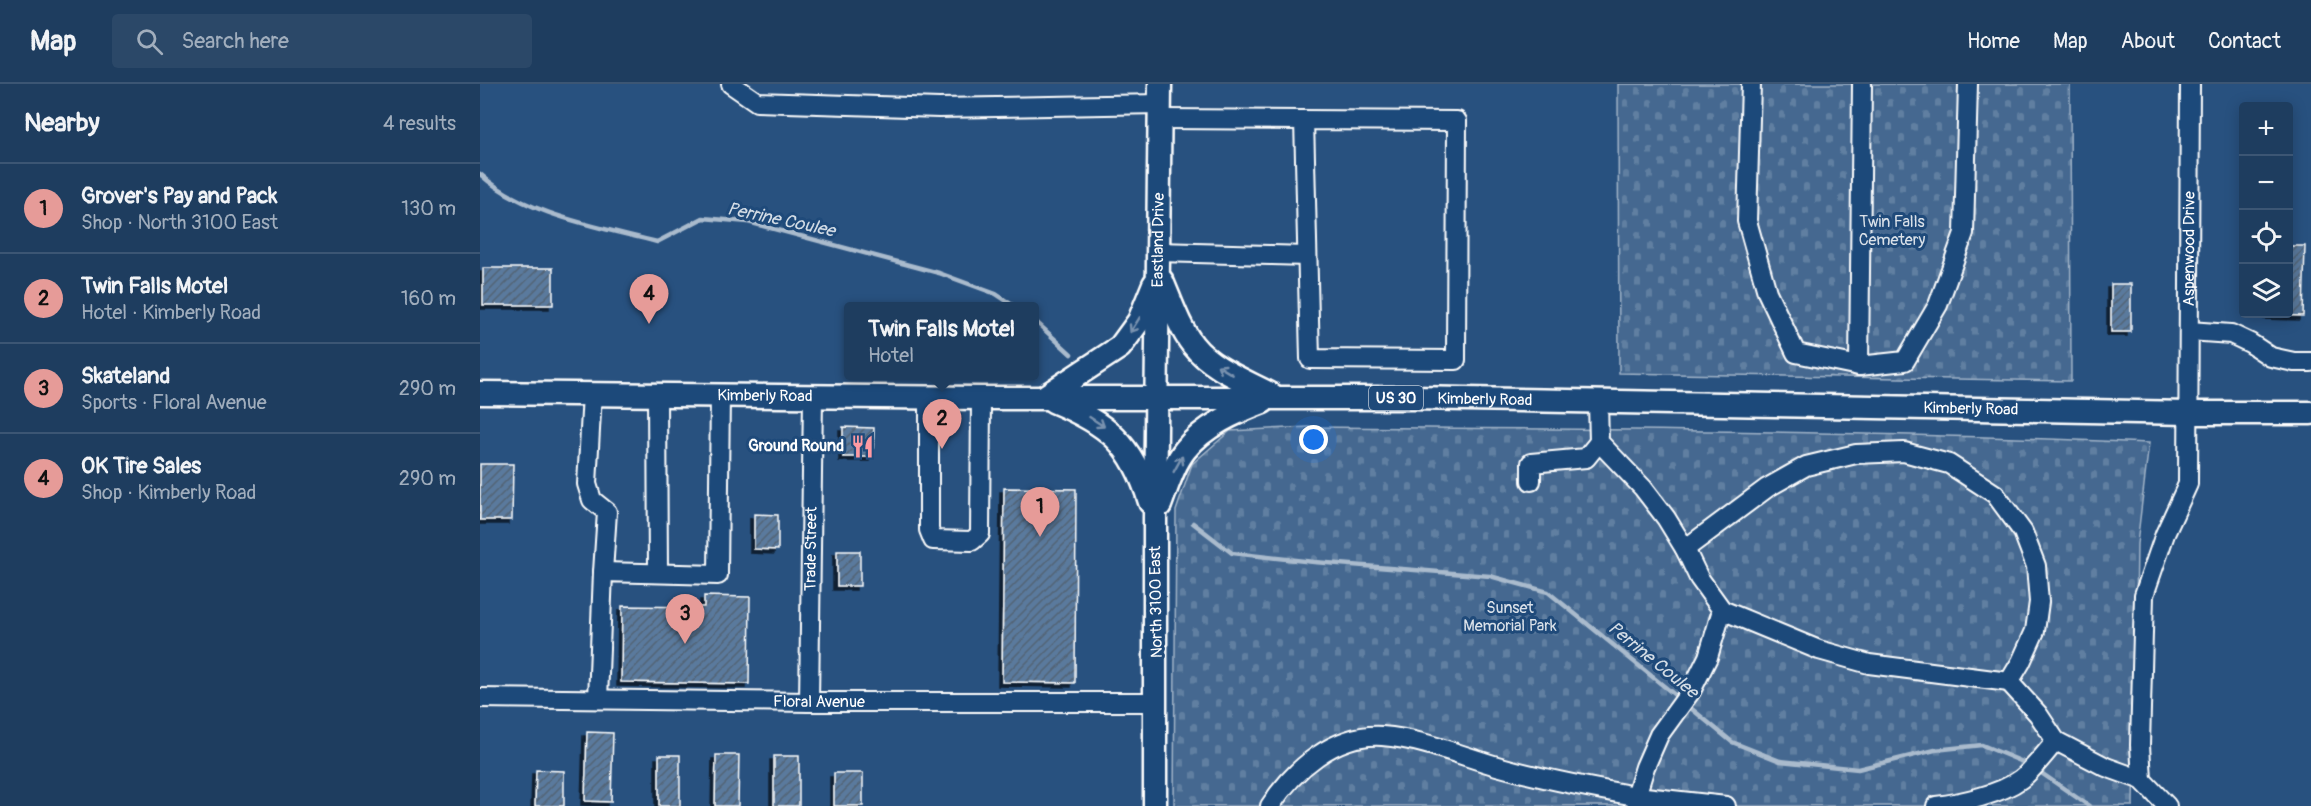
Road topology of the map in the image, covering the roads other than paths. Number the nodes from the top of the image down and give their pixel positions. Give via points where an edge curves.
1 (731, 84) edge
2 (1751, 84) edge
3 (1862, 84) edge
4 (1968, 84) edge
5 (2190, 84) edge
6 (1160, 102) edge
7 (1304, 120) junction
8 (1307, 256) junction
9 (1158, 262) junction
10 (2189, 331) junction
11 (2311, 362) edge
12 (1859, 366) junction
13 (480, 393) edge
14 (592, 394) junction
15 (657, 394) junction
16 (720, 395) junction
17 (813, 396) junction
18 (929, 396) junction
19 (1044, 397) junction
20 (1276, 397) junction
21 (981, 398) junction
22 (1157, 398) junction
23 (1598, 402) junction
24 (2188, 413) junction
25 (2311, 413) edge
26 (1599, 442) junction
27 (1532, 481) dead end
28 (1155, 517) junction
29 (1685, 549) junction
30 (603, 572) junction
31 (658, 573) junction
32 (1722, 610) junction
33 (2009, 682) junction
34 (480, 698) edge
35 (598, 699) junction
36 (809, 702) junction
37 (1157, 702) junction
38 (2050, 748) junction
39 (2142, 780) junction
40 (1637, 801) edge
41 (1155, 806) edge
42 (1270, 806) edge
43 (1726, 806) edge
44 (1936, 806) edge
45 (1942, 806) edge
46 (2167, 806) edge

1 - 6 street via 757,102 939,108
2 - 12 street via 1747,221 1767,292 1796,353
3 - 12 street
4 - 12 street via 1964,233 1938,305 1905,361
5 - 10 street, Aspenwood Drive
6 - 7 street
6 - 9 main road, Eastland Drive
7 - 8 street
7 - 8 street via 1458,121 1456,360 1310,359
8 - 9 street
9 -> 19 main road via 1139,321 1120,347
20 -> 9 main road via 1220,368 1193,345 1174,310
9 - 22 main road, Eastland Drive
10 - 11 street via 2231,334 2271,357
10 - 24 street, Aspenwood Drive
13 - 14 main road, Kimberly Road / US 30
14 - 15 main road, Kimberly Road / US 30
14 - 30 street via 587,484 592,500 607,512
15 - 16 main road, Kimberly Road / US 30
15 - 31 street
16 - 17 main road, Kimberly Road / US 30
16 - 31 street via 718,575
17 - 18 main road, Kimberly Road / US 30
17 - 36 street, Trade Street
18 - 21 main road, Kimberly Road / US 30
18 - 21 street via 929,530 933,540 972,541 980,534
19 - 21 main road, Kimberly Road / US 30
19 - 22 main road, Kimberly Road / US 30
19 -> 28 main road via 1102,425 1119,440 1134,459
20 - 22 main road, Kimberly Road / US 30
20 - 23 main road, Kimberly Road / US 30
28 -> 20 main road via 1185,450 1238,411
22 - 28 main road, North 3100 East
23 - 24 main road, Kimberly Road / US 30
23 - 26 street
24 - 25 main road, Kimberly Road / US 30
24 - 39 street, Aspenwood Drive via 2188,484 2165,534 2144,596
26 - 27 street via 1586,458 1531,463
26 - 29 street via 1643,488
28 - 37 main road, North 3100 East
29 - 32 street
29 - 33 street via 1767,488 1806,466 1856,454 1904,452 1949,464 1995,494 2023,532 2036,566 2039,602 2035,631
30 - 31 street
30 - 35 street
32 - 33 street via 1819,650 1869,664
32 - 40 street via 1708,657 1691,691 1659,735
33 - 38 street via 2038,714
34 - 35 street, Floral Avenue
35 - 36 street, Floral Avenue
36 - 37 street, Floral Avenue
37 - 41 main road, North 3100 East
38 - 39 street
38 - 45 street via 2022,778 1994,792
39 - 46 street
40 - 42 street via 1498,767 1424,743 1380,736 1348,741 1318,754
40 - 43 street
44 - 45 street

